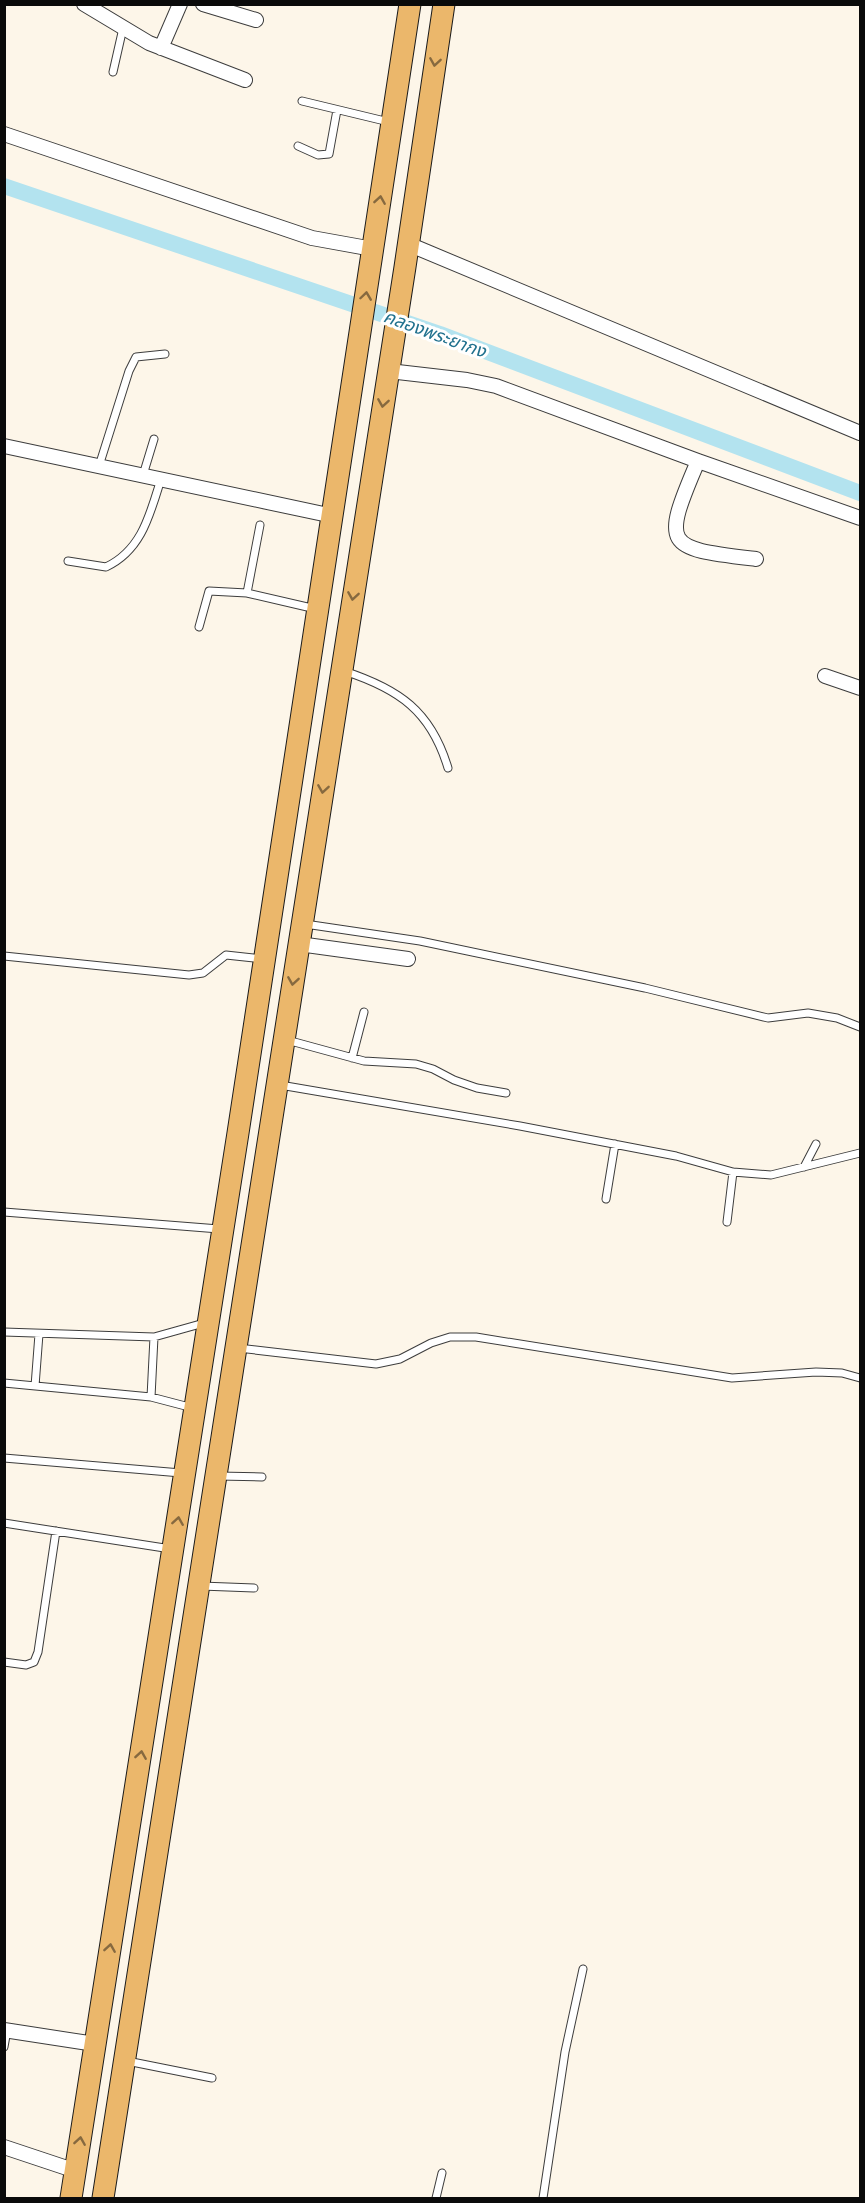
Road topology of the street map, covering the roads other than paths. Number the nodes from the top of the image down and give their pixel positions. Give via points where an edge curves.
1 (84, 4) edge
2 (180, 4) edge
3 (203, 4) edge
4 (410, 4) edge
5 (444, 4) edge
6 (256, 20) dead end
7 (123, 28) junction
8 (161, 48) junction
9 (113, 72) dead end
10 (245, 80) dead end
11 (302, 101) dead end
12 (337, 110) junction
13 (392, 123) junction
14 (4, 134) edge
15 (298, 146) dead end
16 (408, 244) junction
17 (372, 253) junction
18 (165, 354) dead end
19 (388, 371) junction
20 (861, 433) edge
21 (154, 439) dead end
22 (4, 446) edge
23 (698, 461) junction
24 (99, 466) junction
25 (143, 475) junction
26 (161, 479) junction
27 (333, 516) junction
28 (861, 518) edge
29 (260, 525) dead end
30 (756, 559) dead end
31 (68, 561) dead end
32 (247, 593) junction
33 (319, 610) junction
34 (199, 627) dead end
35 (342, 670) junction
36 (825, 676) dead end
37 (861, 688) edge
38 (448, 768) dead end
39 (301, 934) junction
40 (4, 956) edge
41 (265, 959) junction
42 (408, 959) dead end
43 (364, 1012) dead end
44 (861, 1027) edge
45 (284, 1039) junction
46 (352, 1058) junction
47 (277, 1084) junction
48 (506, 1093) dead end
49 (238, 1133) junction
50 (269, 1136) junction
51 (615, 1144) junction
52 (816, 1144) dead end
53 (861, 1152) edge
54 (804, 1167) junction
55 (733, 1172) junction
56 (606, 1199) dead end
57 (4, 1212) edge
58 (727, 1222) dead end
59 (222, 1230) junction
60 (208, 1322) junction
61 (4, 1332) edge
62 (39, 1334) junction
63 (154, 1337) junction
64 (236, 1348) junction
65 (861, 1378) edge
66 (4, 1383) edge
67 (35, 1386) junction
68 (151, 1397) junction
69 (196, 1409) junction
70 (4, 1458) edge
71 (185, 1474) junction
72 (216, 1475) junction
73 (262, 1477) dead end
74 (4, 1523) edge
75 (56, 1531) junction
76 (173, 1550) junction
77 (199, 1586) junction
78 (254, 1588) dead end
79 (4, 1662) edge
80 (583, 1969) dead end
81 (6, 2030) edge
82 (95, 2044) junction
83 (4, 2047) edge
84 (125, 2060) junction
85 (212, 2078) dead end
86 (4, 2147) edge
87 (75, 2171) junction
88 (441, 2173) dead end
89 (71, 2199) edge
90 (103, 2199) edge
91 (436, 2199) edge
92 (543, 2199) edge

1 - 7 street
2 - 8 street
3 - 6 street
4 - 13 main road
5 -> 16 main road
7 - 8 street
7 - 9 lane
8 - 10 street
11 - 12 lane
12 - 13 lane
12 - 15 lane via 330,154 318,155
17 -> 13 main road
14 - 17 street via 312,238
16 - 19 main road
16 - 20 street
27 -> 17 main road
18 - 24 lane via 136,357
19 - 23 street via 496,387
19 -> 35 main road
21 - 25 lane
22 - 24 street
23 - 28 street
23 - 30 street via 679,506 677,538 698,552
24 - 25 street
25 - 26 street
26 - 27 street
26 - 31 lane via 146,525 132,550 106,567
27 - 33 main road
29 - 32 lane
32 - 33 lane
32 - 34 lane via 209,591
33 - 41 main road
35 - 38 lane via 372,680 412,706 437,736
35 -> 39 main road
36 - 37 street
39 - 42 street
39 - 44 lane via 420,941 768,1018 808,1013
39 -> 45 main road
40 - 41 lane via 189,975 203,973 226,955
41 - 49 main road
43 - 46 lane
45 - 46 lane
45 - 47 main road
46 - 48 lane via 416,1064 477,1088
47 - 50 main road
47 - 51 lane
49 - 50 main road
49 - 59 main road
50 - 64 main road
51 - 55 lane
51 - 56 lane
52 - 54 lane
53 - 54 lane
54 - 55 lane via 771,1175
55 - 58 lane
57 - 59 lane
59 - 60 main road
60 - 63 lane
60 - 69 main road
61 - 62 lane
62 - 63 lane
62 - 67 lane
63 - 68 lane
64 - 65 lane via 376,1364 400,1359 431,1342 476,1337 732,1378 816,1372
64 - 72 main road
66 - 67 lane
67 - 68 lane
68 - 69 lane
69 - 71 main road
70 - 71 lane
76 -> 71 main road
72 - 73 lane
72 - 77 main road
74 - 75 lane
75 - 76 lane
75 - 79 lane via 38,1652 34,1662 26,1665
82 -> 76 main road
77 - 78 lane
77 - 84 main road
80 - 92 lane via 565,2052
81 - 82 street
81 - 83 lane
87 -> 82 main road
84 - 85 lane
84 - 90 main road
86 - 87 street
87 - 89 main road
88 - 91 lane

